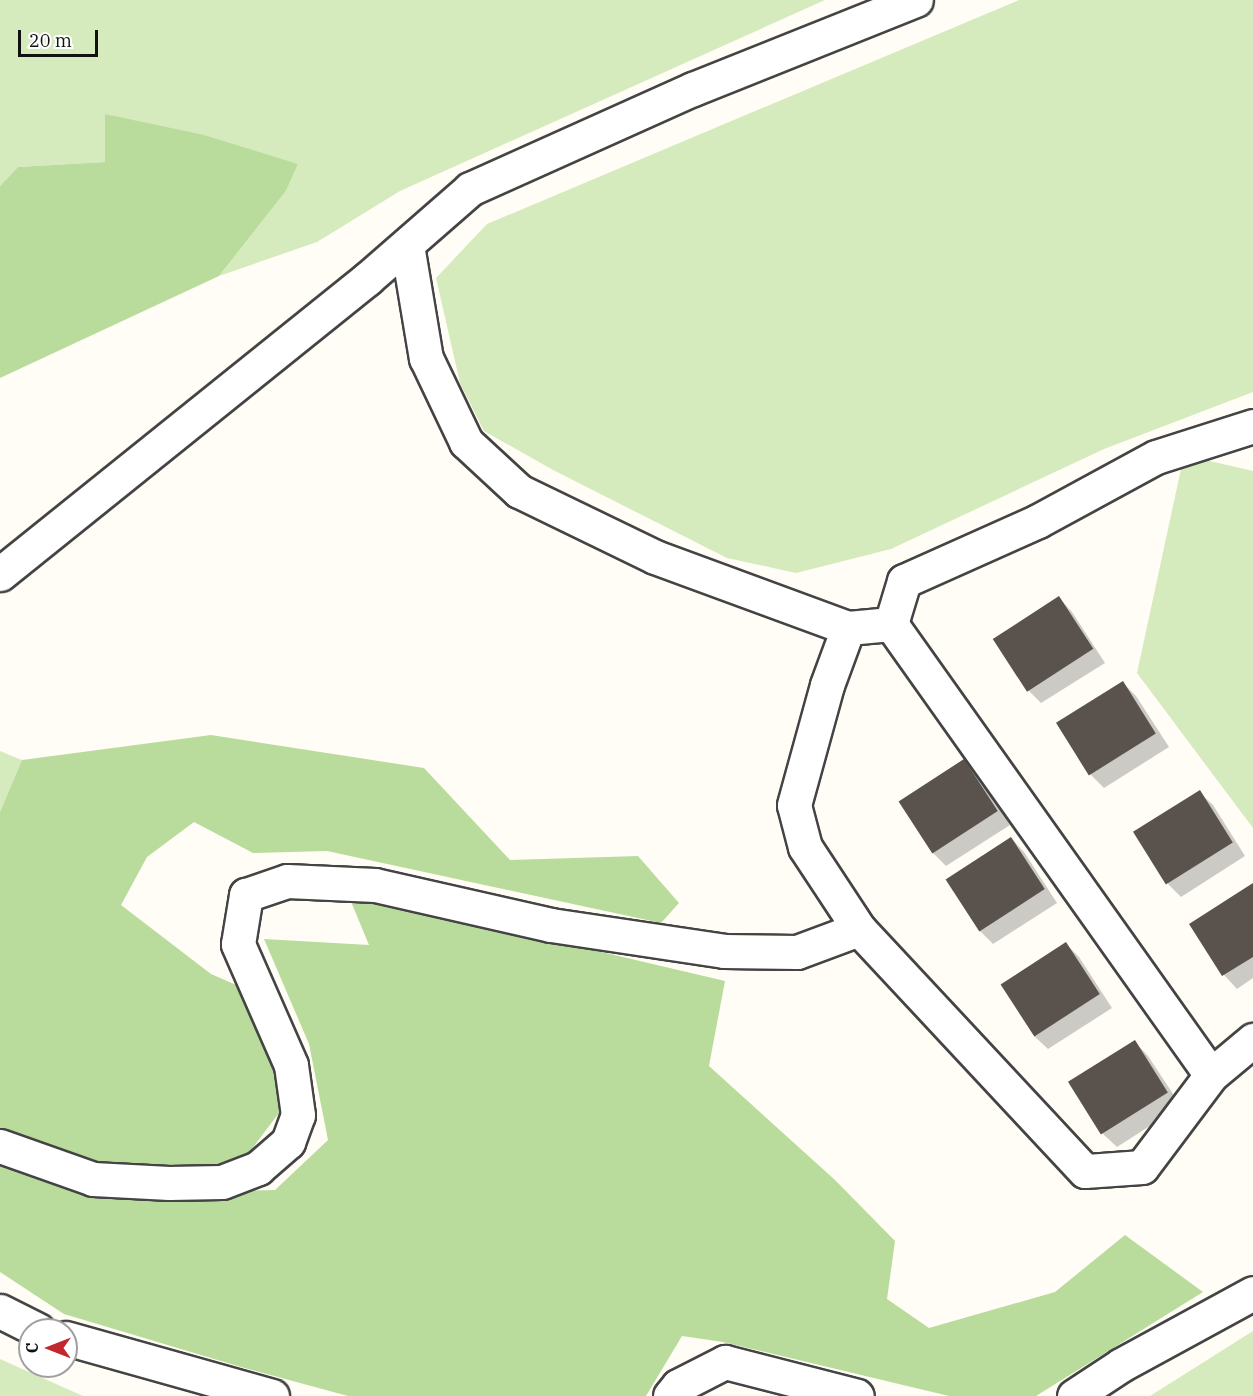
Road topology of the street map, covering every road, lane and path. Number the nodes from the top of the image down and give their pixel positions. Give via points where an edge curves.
1 (916, 0) edge
2 (407, 245) junction
3 (1253, 426) edge
4 (0, 574) edge
5 (891, 624) junction
6 (848, 628) junction
7 (859, 929) junction
8 (1253, 1040) edge
9 (1211, 1075) junction
10 (0, 1146) edge
11 (1253, 1293) edge
12 (0, 1311) edge
13 (18, 1320) edge
14 (78, 1341) edge
15 (272, 1396) edge
16 (670, 1396) edge
17 (856, 1396) edge
18 (1074, 1396) edge

1 - 2 lane via 693,89 470,189
2 - 4 lane
2 - 6 lane via 426,358 466,442 519,491 655,557
3 - 5 lane via 1155,457 1038,521 904,581
5 - 6 lane
5 - 9 lane
6 - 7 lane via 827,685 794,805 805,847
7 - 9 lane via 1085,1171 1142,1167
7 - 10 lane via 797,952 724,951 551,925 375,885 287,881 246,895 238,944 291,1065 298,1115 288,1142 258,1168 222,1182 169,1183 93,1179
8 - 9 lane
11 - 18 lane via 1121,1365
12 - 13 lane
14 - 15 lane
16 - 17 lane via 678,1386 725,1362

